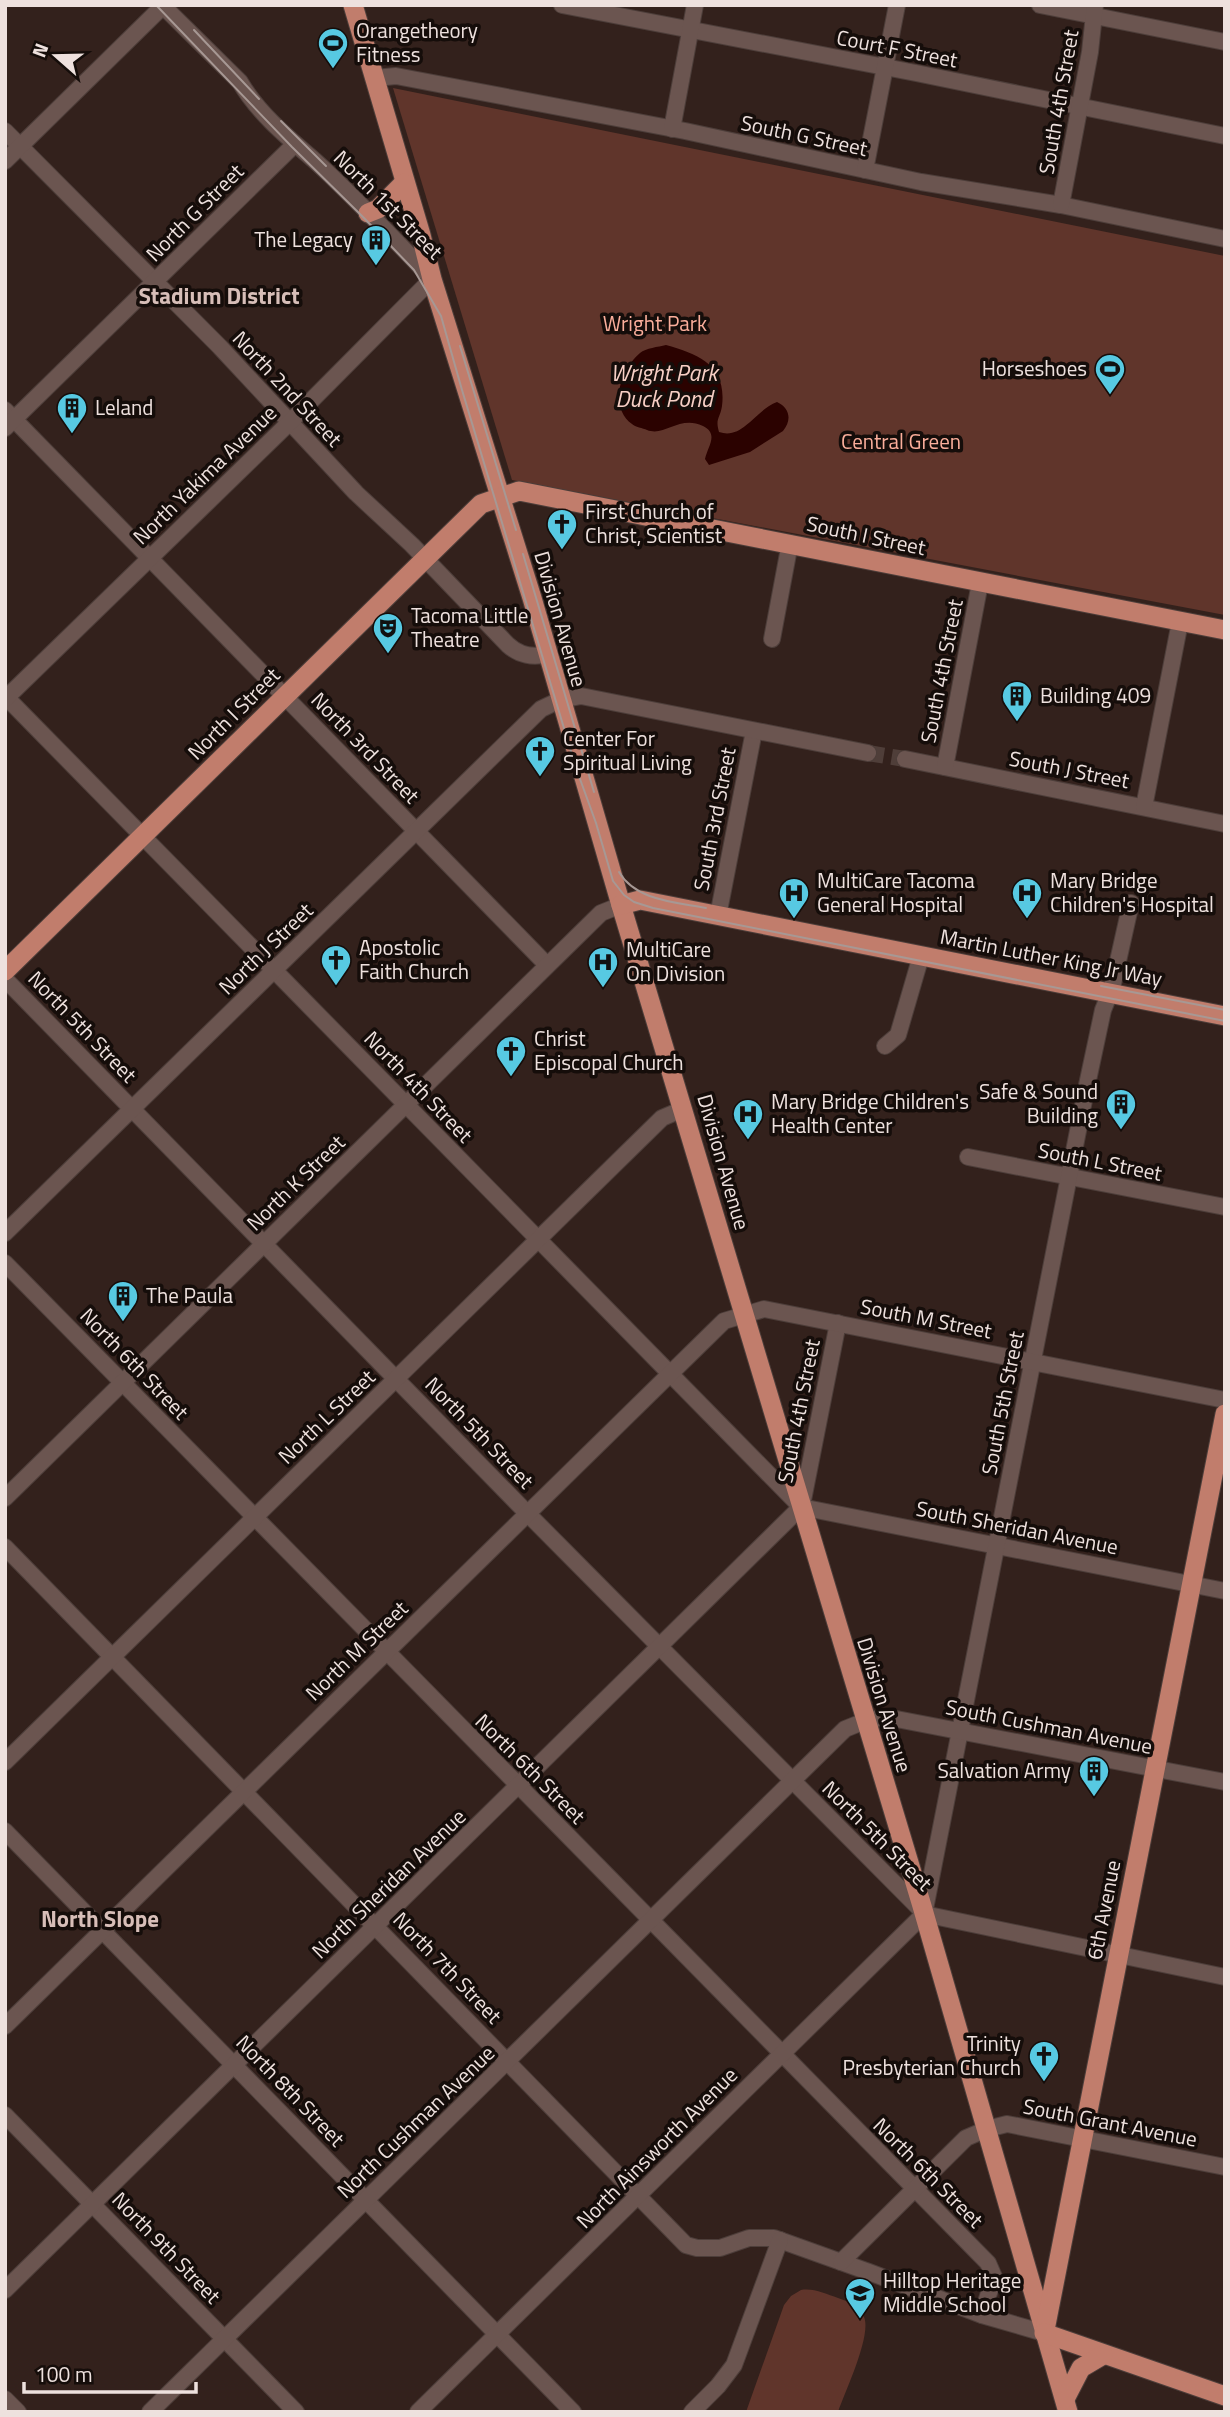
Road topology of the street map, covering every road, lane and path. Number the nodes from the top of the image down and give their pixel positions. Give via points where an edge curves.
1 (353, 5) edge
2 (562, 5) edge
3 (695, 5) edge
4 (897, 5) edge
5 (1040, 5) edge
6 (163, 6) edge
7 (1095, 11) edge
8 (690, 30) junction
9 (1225, 42) edge
10 (884, 68) junction
11 (375, 78) junction
12 (240, 82) junction
13 (1080, 107) junction
14 (672, 129) junction
15 (5, 131) edge
16 (1225, 136) edge
17 (294, 145) junction
18 (20, 146) junction
19 (313, 160) junction
20 (5, 161) edge
21 (865, 170) junction
22 (404, 183) junction
23 (1061, 205) junction
24 (368, 213) junction
25 (1225, 239) edge
26 (432, 279) junction
27 (155, 281) junction
28 (8, 419) edge
29 (289, 423) junction
30 (500, 497) junction
31 (790, 543) junction
32 (150, 558) junction
33 (425, 558) junction
34 (980, 583) junction
35 (1180, 622) junction
36 (1225, 630) edge
37 (772, 639) dead end
38 (547, 654) junction
39 (6, 697) edge
40 (285, 697) junction
41 (561, 700) junction
42 (754, 730) junction
43 (868, 752) tunnel mouth
44 (905, 759) tunnel mouth
45 (945, 767) junction
46 (1144, 807) junction
47 (1225, 824) edge
48 (416, 831) junction
49 (143, 836) junction
50 (1131, 902) dead end
51 (621, 905) junction
52 (718, 916) junction
53 (920, 956) junction
54 (547, 965) junction
55 (275, 970) junction
56 (5, 971) edge
57 (5, 979) edge
58 (1110, 993) junction
59 (1225, 1016) edge
60 (885, 1046) dead end
61 (406, 1105) junction
62 (133, 1109) junction
63 (683, 1109) junction
64 (968, 1157) dead end
65 (1070, 1178) junction
66 (1225, 1207) edge
67 (5, 1233) edge
68 (538, 1239) junction
69 (264, 1244) junction
70 (5, 1263) edge
71 (744, 1315) junction
72 (838, 1323) junction
73 (1033, 1362) junction
74 (670, 1373) junction
75 (396, 1378) junction
76 (123, 1383) junction
77 (1225, 1399) edge
78 (1225, 1414) edge
79 (5, 1499) edge
80 (801, 1507) junction
81 (527, 1513) junction
82 (255, 1517) junction
83 (997, 1546) junction
84 (5, 1547) edge
85 (1191, 1584) junction
86 (1225, 1591) edge
87 (660, 1647) junction
88 (386, 1652) junction
89 (113, 1657) junction
90 (865, 1721) junction
91 (960, 1731) junction
92 (5, 1762) edge
93 (1155, 1769) junction
94 (792, 1781) junction
95 (1225, 1782) edge
96 (518, 1787) junction
97 (244, 1791) junction
98 (5, 1831) edge
99 (924, 1913) junction
100 (650, 1921) junction
101 (376, 1926) junction
102 (103, 1930) junction
103 (1119, 1956) junction
104 (1225, 1977) edge
105 (5, 2026) edge
106 (782, 2055) junction
107 (509, 2060) junction
108 (234, 2065) junction
109 (5, 2115) edge
110 (987, 2129) junction
111 (1082, 2139) junction
112 (1225, 2167) edge
113 (914, 2189) junction
114 (640, 2195) junction
115 (366, 2199) junction
116 (93, 2204) junction
117 (780, 2240) junction
118 (841, 2262) junction
119 (5, 2290) edge
120 (982, 2315) junction
121 (1044, 2333) junction
122 (498, 2334) junction
123 (224, 2338) junction
124 (1103, 2354) junction
125 (1225, 2396) edge
126 (5, 2399) edge
127 (1067, 2405) edge
128 (18, 2412) edge
129 (150, 2412) edge
130 (296, 2412) edge
131 (418, 2412) edge
132 (573, 2412) edge
133 (692, 2412) edge

1 - 11 main road, Division Avenue
2 - 8 street, Court F Street
3 - 8 street
4 - 10 street
5 - 7 street
6 - 12 street, North 1st Street
6 - 18 street
7 - 9 street
7 - 13 street, South 4th Street
8 - 10 street, Court F Street
8 - 14 street
10 - 13 street, Court F Street
10 - 21 street
11 - 14 street, South G Street via 396,76
11 - 22 main road, Division Avenue
12 - 17 street, North 1st Street
12 - 19 street, North 1st Street via 256,90 301,138
13 - 16 street, Court F Street
13 - 23 street, South 4th Street
14 - 21 street, South G Street
15 - 18 street, North 2nd Street
17 - 19 street, North 1st Street
17 - 27 street, North G Street
18 - 20 street
18 - 27 street, North 2nd Street
19 - 24 street, North 1st Street
21 - 23 street, South G Street
22 - 24 main road
22 - 26 main road, Division Avenue
23 - 25 street, South G Street
24 - 26 street, North 1st Street
26 - 29 street, North Yakima Avenue
26 - 30 main road, Division Avenue
27 - 28 street, North G Street
27 - 29 street, North 2nd Street
28 - 32 street, North 3rd Street
29 - 32 street, North Yakima Avenue
29 - 33 street, North 2nd Street
30 - 31 main road, South I Street via 519,491
30 - 33 main road, North I Street via 481,504
30 - 38 main road, Division Avenue
31 - 34 main road, South I Street
31 - 37 street
32 - 39 street, North Yakima Avenue
32 - 40 street, North 3rd Street
33 - 38 street, North 2nd Street via 516,652
33 - 40 main road, North I Street
34 - 35 main road, South I Street
34 - 45 street, South 4th Street
35 - 36 main road, South I Street
35 - 46 street
38 - 41 main road, Division Avenue
39 - 49 street, North 4th Street
40 - 48 street, North 3rd Street
40 - 49 main road, North I Street
41 - 42 street via 581,696
41 - 48 street, North J Street via 541,709
41 - 51 main road, Division Avenue
42 - 43 street
42 - 52 street, South 3rd Street
44 - 45 street, South J Street
45 - 46 street, South J Street
46 - 47 street, South J Street
48 - 54 street, North 3rd Street
48 - 55 street, North J Street
49 - 55 street, North 4th Street
49 - 56 main road, North I Street
50 - 58 street, South 5th Street
51 - 52 main road, Martin Luther King Jr Way via 640,900
51 - 54 street, North K Street via 601,913
51 - 63 main road, Division Avenue
52 - 53 main road, Martin Luther King Jr Way
53 - 58 main road, Martin Luther King Jr Way
53 - 60 street via 898,1035
54 - 61 street, North K Street
55 - 61 street, North 4th Street
55 - 62 street, North J Street
57 - 62 street, North 5th Street
58 - 59 main road, Martin Luther King Jr Way
58 - 65 street, South 5th Street
61 - 68 street, North 4th Street
61 - 69 street, North K Street
62 - 67 street, North J Street
62 - 69 street, North 5th Street
63 - 68 street, North L Street via 663,1116
63 - 71 main road, Division Avenue
64 - 65 street, South L Street
65 - 66 street, South L Street
65 - 73 street, South 5th Street
68 - 74 street, North 4th Street
68 - 75 street, North L Street
69 - 75 street, North 5th Street
69 - 76 street, North K Street
70 - 76 street, North 6th Street
71 - 72 street, South M Street via 764,1309
71 - 74 street, North M Street via 723,1321
71 - 80 main road, Division Avenue
72 - 73 street, South M Street
72 - 80 street, South 4th Street
73 - 77 street, South M Street
73 - 83 street, South 5th Street
74 - 80 street, North 4th Street
74 - 81 street, North M Street
75 - 81 street, North 5th Street
75 - 82 street, North L Street
76 - 79 street, North K Street
76 - 82 street, North 6th Street
78 - 85 main road, 6th Avenue
80 - 83 street, South Sheridan Avenue
80 - 87 street, North Sheridan Avenue
80 - 90 main road, Division Avenue
81 - 87 street, North 5th Street
81 - 88 street, North M Street
82 - 88 street, North 6th Street
82 - 89 street, North L Street
83 - 85 street, South Sheridan Avenue
83 - 91 street, South 5th Street
84 - 89 street, North 7th Street
85 - 86 street, South Sheridan Avenue
85 - 93 main road, 6th Avenue
87 - 94 street, North 5th Street
87 - 96 street, North Sheridan Avenue
88 - 96 street, North 6th Street
88 - 97 street, North M Street
89 - 92 street, North L Street
89 - 97 street, North 7th Street
90 - 91 street, South Cushman Avenue via 886,1717
90 - 94 street, North Cushman Avenue via 845,1729
90 - 99 main road, Division Avenue
91 - 93 street, South Cushman Avenue
91 - 99 street, South 5th Street
93 - 95 street, South Cushman Avenue
93 - 103 main road, 6th Avenue
94 - 99 street, North 5th Street
94 - 100 street, North Cushman Avenue
96 - 100 street, North 6th Street
96 - 101 street, North Sheridan Avenue
97 - 101 street, North 7th Street
97 - 102 street, North M Street
98 - 102 street, North 8th Street
99 - 103 street
99 - 106 street, North Ainsworth Avenue
99 - 110 main road, Division Avenue
100 - 106 street, North 6th Street
100 - 107 street, North Cushman Avenue
101 - 107 street, North 7th Street
101 - 108 street, North Sheridan Avenue
102 - 105 street, North M Street
102 - 108 street, North 8th Street
103 - 104 street
103 - 111 main road, 6th Avenue
106 - 113 street, North 6th Street
106 - 114 street, North Ainsworth Avenue
107 - 114 street, North 7th Street
107 - 115 street, North Cushman Avenue
108 - 115 street, North 8th Street
108 - 116 street, North Sheridan Avenue
109 - 116 street, North 9th Street
110 - 111 street, South Grant Avenue via 1007,2124
110 - 113 street via 966,2138
110 - 121 main road, Division Avenue
111 - 112 street, South Grant Avenue
111 - 121 main road, 6th Avenue
113 - 118 street
113 - 120 street, North 6th Street via 988,2263 994,2277
114 - 117 street, North 7th Street via 686,2245 720,2248 752,2238
114 - 122 street, North Ainsworth Avenue
115 - 122 street, North 8th Street
115 - 123 street, North Cushman Avenue
116 - 119 street, North Sheridan Avenue
116 - 123 street, North 9th Street
117 - 118 street
117 - 133 street via 734,2365
118 - 120 street
120 - 121 street
121 - 124 main road
121 - 127 main road, 6th Avenue
122 - 131 street, North Ainsworth Avenue
122 - 132 street, North 8th Street
123 - 129 street, North Cushman Avenue
123 - 130 street, North 9th Street
124 - 125 main road
124 - 127 main road via 1081,2368
126 - 128 street

